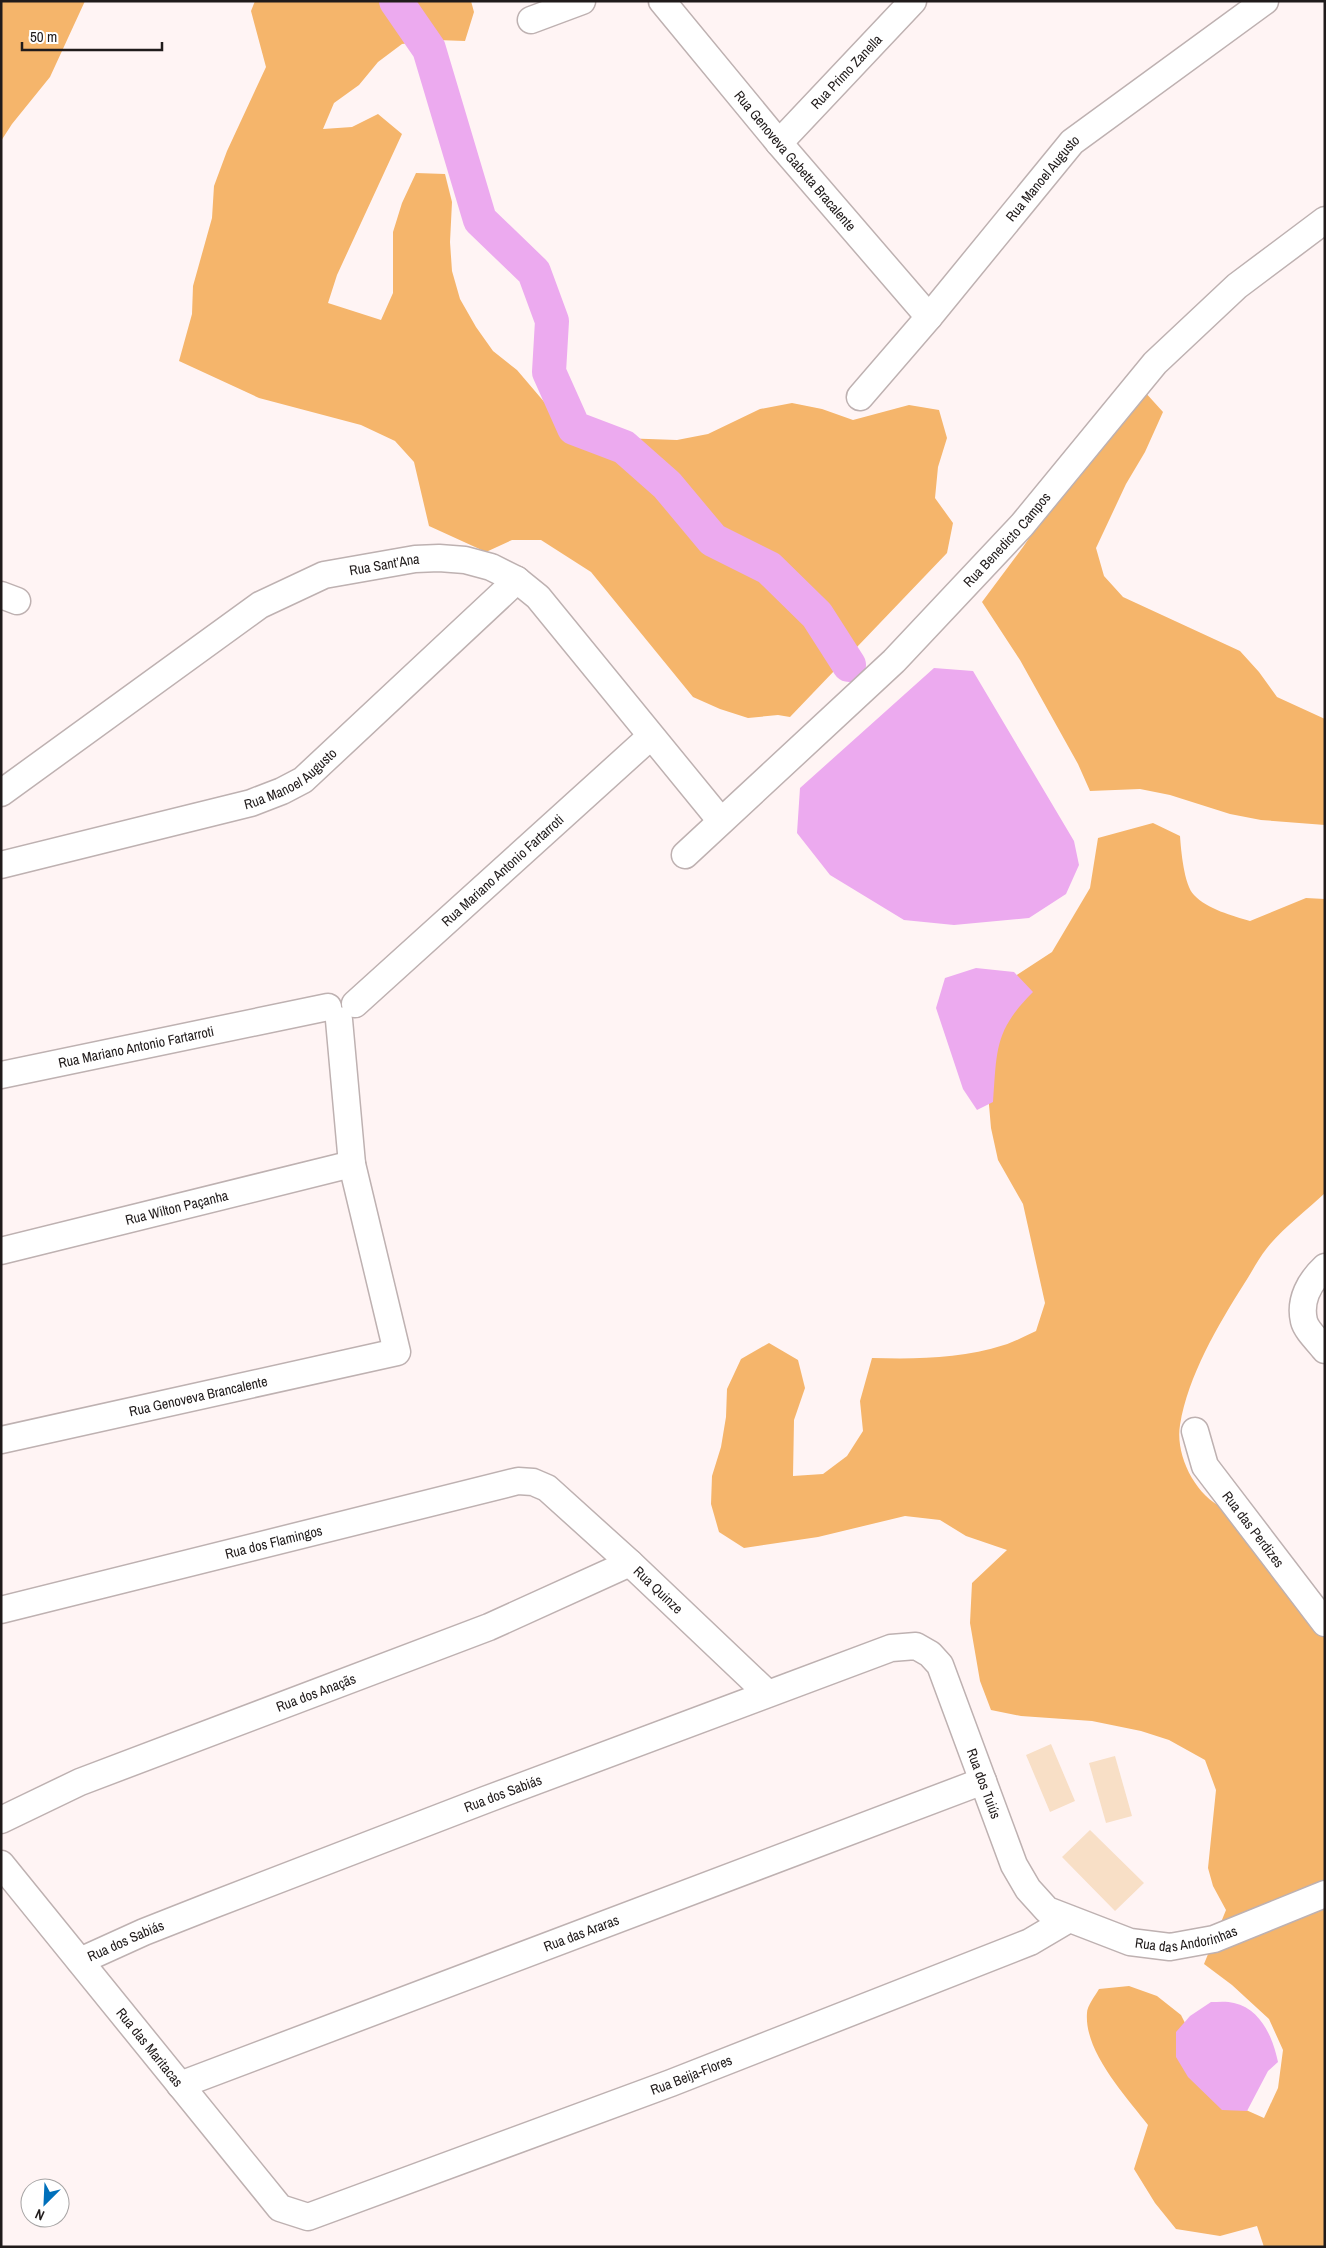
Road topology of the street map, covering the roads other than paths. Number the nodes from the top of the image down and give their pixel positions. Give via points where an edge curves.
1 (582, 1) edge
2 (662, 1) edge
3 (913, 1) edge
4 (1265, 1) edge
5 (531, 20) dead end
6 (779, 143) junction
7 (1325, 220) edge
8 (929, 317) junction
9 (860, 397) dead end
10 (517, 580) junction
11 (650, 737) junction
12 (1, 794) edge
13 (720, 821) junction
14 (685, 855) dead end
15 (1, 865) edge
16 (341, 1011) junction
17 (1, 1075) edge
18 (352, 1164) junction
19 (1, 1250) edge
20 (1325, 1268) edge
21 (1325, 1350) edge
22 (1195, 1431) dead end
23 (1, 1440) edge
24 (547, 1488) joint
25 (630, 1563) junction
26 (1, 1610) edge
27 (1325, 1623) edge
28 (930, 1654) joint
29 (768, 1693) junction
30 (983, 1781) junction
31 (1, 1820) edge
32 (1, 1864) edge
33 (1325, 1894) edge
34 (1058, 1915) junction
35 (80, 1961) junction
36 (180, 2085) junction
37 (308, 2217) joint

1 - 5 street
2 - 6 street, Rua Genoveva Gabetta Bracalente
3 - 6 street, Rua Primo Zanella
4 - 8 street, Rua Manoel Augusto via 1072,142
6 - 8 street, Rua Genoveva Gabetta Bracalente
7 - 13 street, Rua Benedicto Campos via 1237,286 1155,363 1022,525 894,661
8 - 9 street, Rua Manoel Augusto
10 - 11 street, Rua Sant’Ana via 538,597
10 - 12 street, Rua Sant’Ana via 474,562 439,558 415,559 324,575 260,606
10 - 15 street, Rua Manoel Augusto via 303,780 282,792 251,803
11 - 13 street, Rua Sant’Ana
11 - 16 street, Rua Mariano Antonio Fartarroti
13 - 14 street, Rua Benedicto Campos
16 - 17 street, Rua Mariano Antonio Fartarroti
16 - 18 street
18 - 19 street, Rua Wilton Paçanha
18 - 23 street, Rua Genoveva Brancalente via 397,1352
20 - 21 street via 1310,1284 1304,1301 1304,1322
22 - 27 street, Rua das Perdizes via 1205,1466
24 - 25 street, Rua Quinze
24 - 26 street, Rua dos Flamingos via 533,1482 518,1481
25 - 29 street, Rua Quinze
25 - 31 street, Rua dos Anaçãs via 488,1627 80,1782
28 - 29 street, Rua dos Sabiás via 916,1646 891,1648
28 - 30 street, Rua dos Tuiús via 940,1665
29 - 35 street, Rua dos Sabiás via 210,1906
30 - 34 street, Rua dos Tuiús via 1014,1865 1028,1888
30 - 36 street, Rua das Araras
32 - 35 street, Rua das Maritacas
33 - 34 street, Rua das Andorinhas via 1214,1939 1170,1947 1130,1942
34 - 37 street, Rua Beija-Flores via 1030,1942 671,2083
35 - 36 street, Rua das Maritacas
36 - 37 street, Rua das Maritacas via 280,2208

